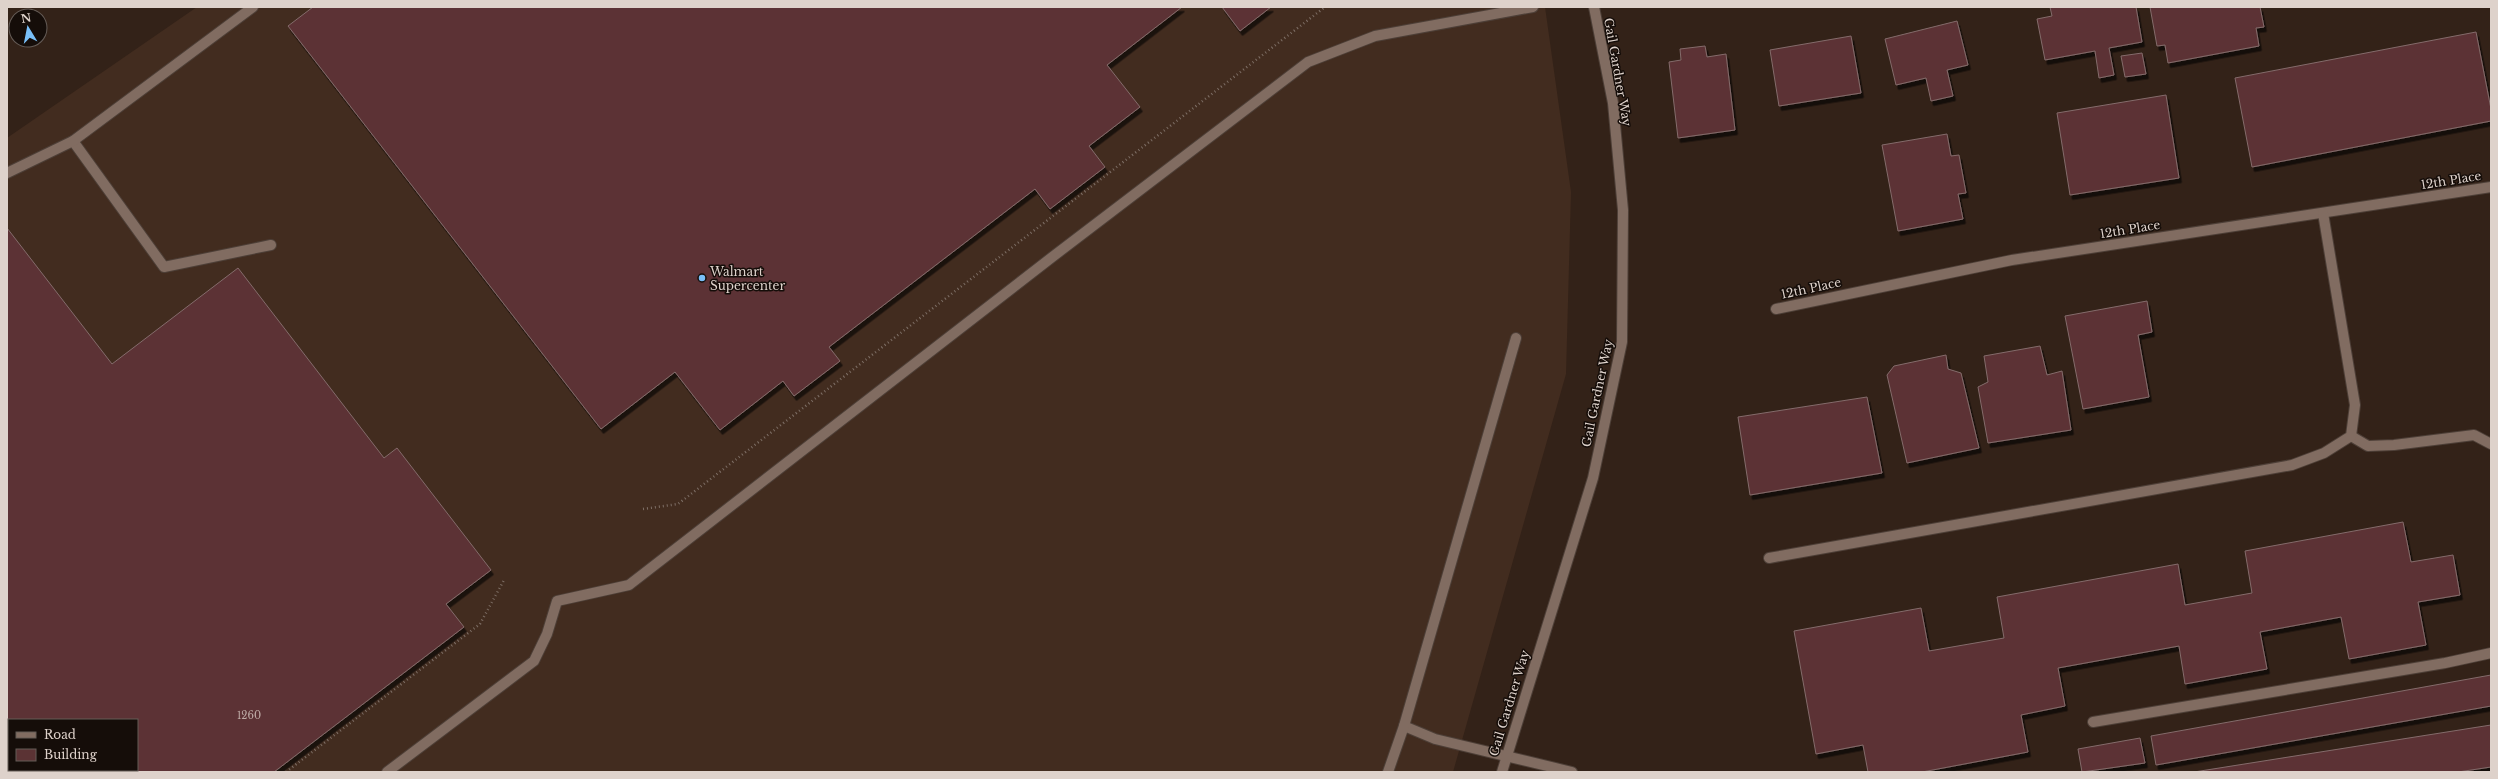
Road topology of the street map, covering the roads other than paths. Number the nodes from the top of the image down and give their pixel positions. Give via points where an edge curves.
1 (253, 7) edge
2 (1533, 7) edge
3 (1594, 7) edge
4 (73, 141) junction
5 (7, 173) edge
6 (2491, 187) edge
7 (2323, 213) junction
8 (271, 245) dead end
9 (1776, 309) dead end
10 (1516, 338) dead end
11 (2351, 436) junction
12 (2491, 444) edge
13 (1769, 558) dead end
14 (2491, 653) edge
15 (2093, 722) dead end
16 (1404, 726) junction
17 (1506, 757) junction
18 (387, 772) edge
19 (1388, 772) edge
20 (1502, 772) edge
21 (1572, 772) edge

1 - 4 street
2 - 18 street via 1375,36 1308,62 629,585 557,601 547,634 534,661
3 - 17 street, Gail Gardner Way via 1613,103 1623,210 1622,342 1592,478
4 - 5 street
4 - 8 street via 164,267
6 - 7 street, 12th Place
7 - 9 street, 12th Place via 2012,260
7 - 11 street via 2356,405
10 - 16 street
11 - 12 street via 2368,446 2474,435
11 - 13 street via 2324,453 2292,465
14 - 15 street
16 - 17 street via 1435,739
16 - 19 street
17 - 20 street, Gail Gardner Way
17 - 21 street

